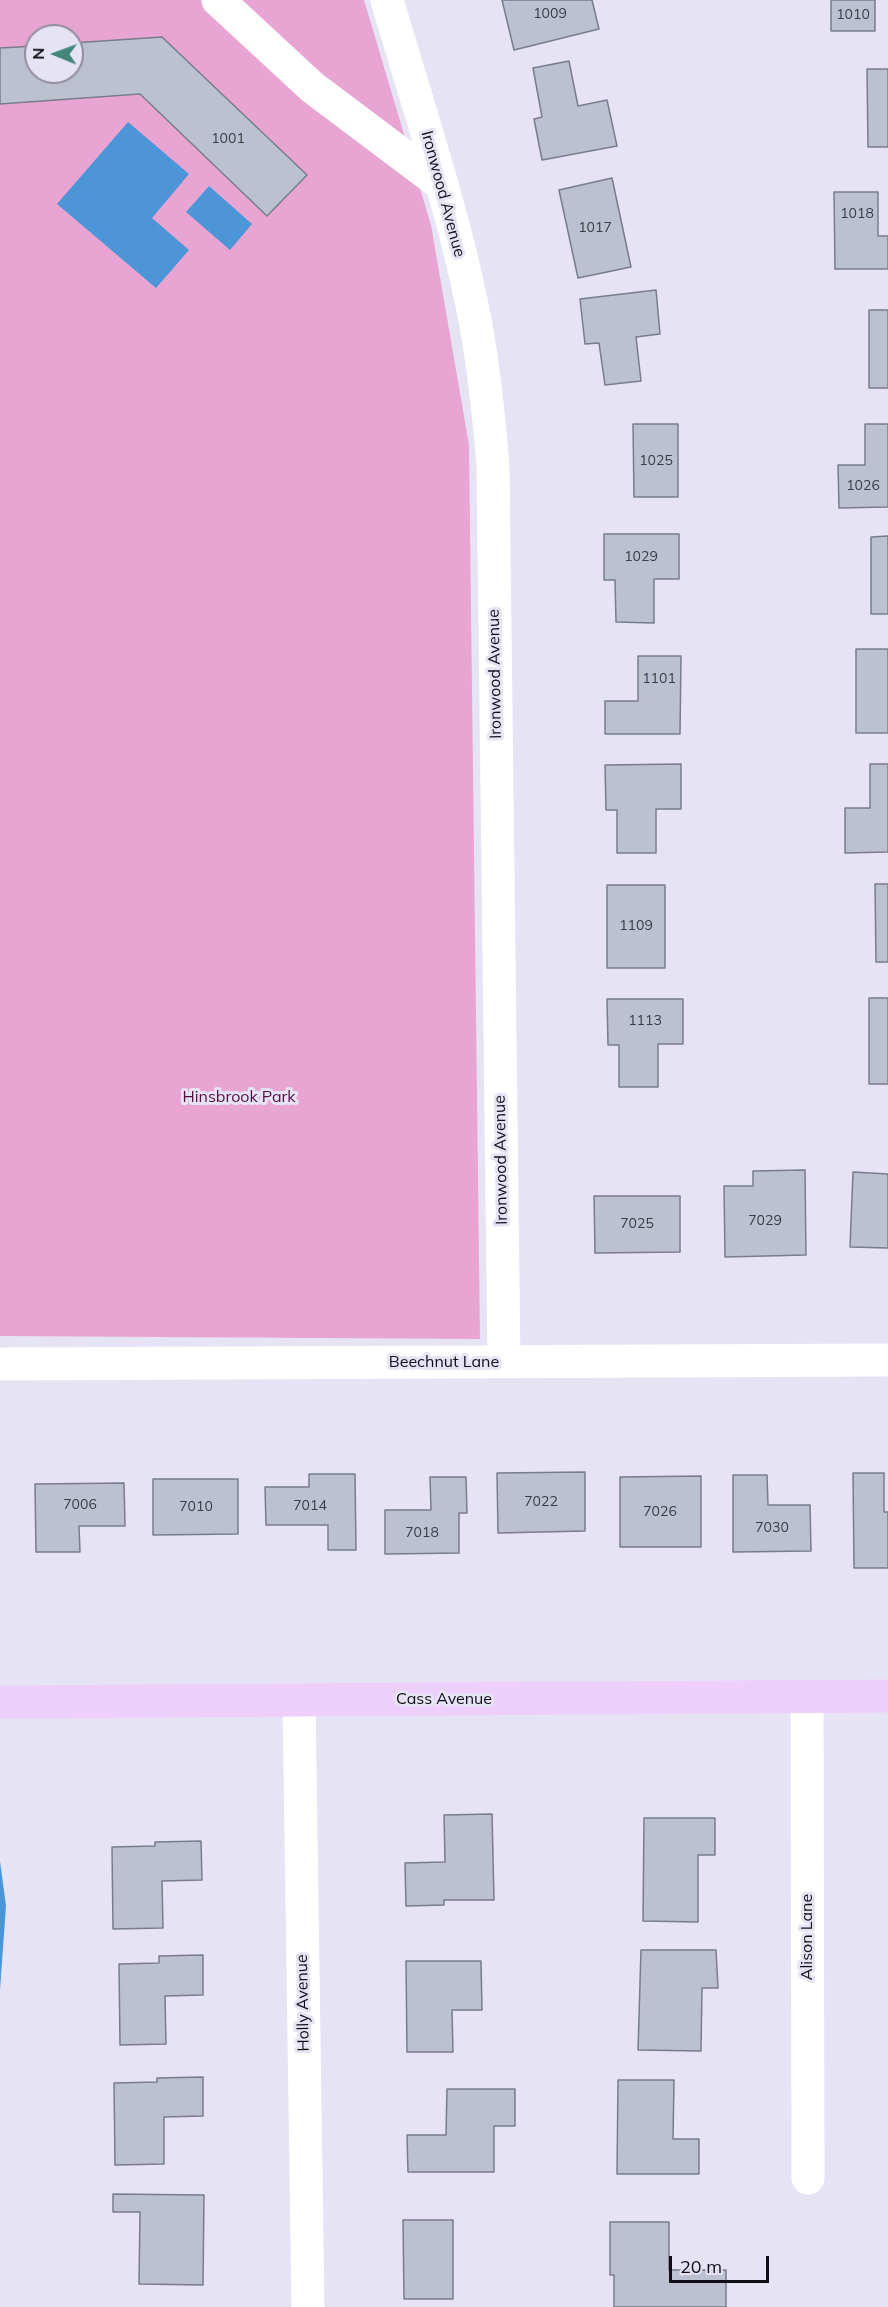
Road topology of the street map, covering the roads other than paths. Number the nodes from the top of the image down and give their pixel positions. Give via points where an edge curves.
1 (218, 0) edge
2 (387, 0) edge
3 (441, 184) junction
4 (888, 1360) edge
5 (504, 1362) junction
6 (0, 1364) edge
7 (807, 1696) junction
8 (888, 1696) edge
9 (299, 1700) junction
10 (0, 1702) edge
11 (808, 2178) dead end
12 (308, 2307) edge

1 - 3 street via 312,87
2 - 3 street, Ironwood Avenue
3 - 5 street, Ironwood Avenue via 475,321 493,465
4 - 5 street, Beechnut Lane
5 - 6 street, Beechnut Lane
7 - 8 main road, Cass Avenue
7 - 9 main road, Cass Avenue
7 - 11 street, Alison Lane
9 - 10 main road, Cass Avenue
9 - 12 street, Holly Avenue

